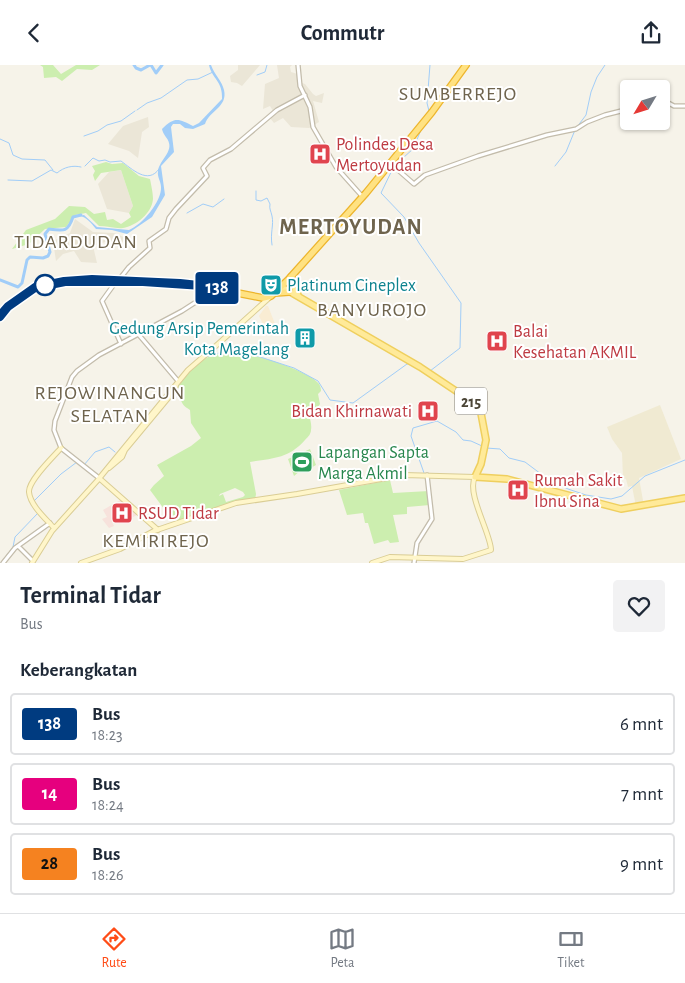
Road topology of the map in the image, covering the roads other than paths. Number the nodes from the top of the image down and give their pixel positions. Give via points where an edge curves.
1 (298, 65) edge
2 (465, 65) edge
3 (305, 95) junction
4 (670, 104) edge
5 (685, 106) edge
6 (620, 111) edge
7 (422, 123) junction
8 (393, 165) junction
9 (361, 195) junction
10 (289, 279) junction
11 (117, 281) junction
12 (281, 286) junction
13 (217, 288) junction
14 (295, 294) junction
15 (268, 297) junction
16 (0, 316) edge
17 (139, 335) junction
18 (121, 344) junction
19 (178, 382) junction
20 (61, 448) junction
21 (426, 475) junction
22 (475, 477) junction
23 (100, 480) junction
24 (685, 498) edge
25 (50, 523) junction
26 (54, 528) junction
27 (158, 530) junction
28 (18, 546) junction
29 (414, 560) edge
30 (3, 563) edge
31 (33, 563) edge
32 (81, 563) edge
33 (372, 563) edge

1 - 3 street via 300,85
2 - 7 highway
3 - 9 street via 311,108 312,123 329,156
3 - 11 street via 277,109 231,149 208,161 203,168 207,176 176,209 166,229 149,241 150,248
4 - 5 street
6 - 8 street via 587,122 575,130 478,156 424,176 414,184
7 - 8 highway
7 - 9 highway
8 - 10 highway
9 - 10 highway
10 - 12 highway
10 - 14 main road
11 - 13 highway
11 - 16 highway via 69,281 36,287
11 - 18 street via 102,301
12 - 14 main road, 215
12 - 15 highway
13 - 15 highway
13 - 17 street
14 - 15 highway
14 - 22 main road, 215 via 429,372 479,407 486,438
15 - 19 main road via 189,368
17 - 18 street
17 - 19 street
18 - 20 street via 88,363 72,377 54,428
19 - 23 main road
20 - 23 street
20 - 25 main road via 30,485 30,497
21 - 22 main road
21 - 27 main road via 399,476 239,502
21 - 29 street via 432,519 417,543
22 - 24 main road via 507,479 621,509
22 - 29 main road via 477,506 492,550 463,559
23 - 26 main road
23 - 27 main road
25 - 26 main road
25 - 28 street
26 - 31 main road
27 - 32 main road via 98,559
28 - 30 street
28 - 31 street
29 - 33 main road via 390,557

